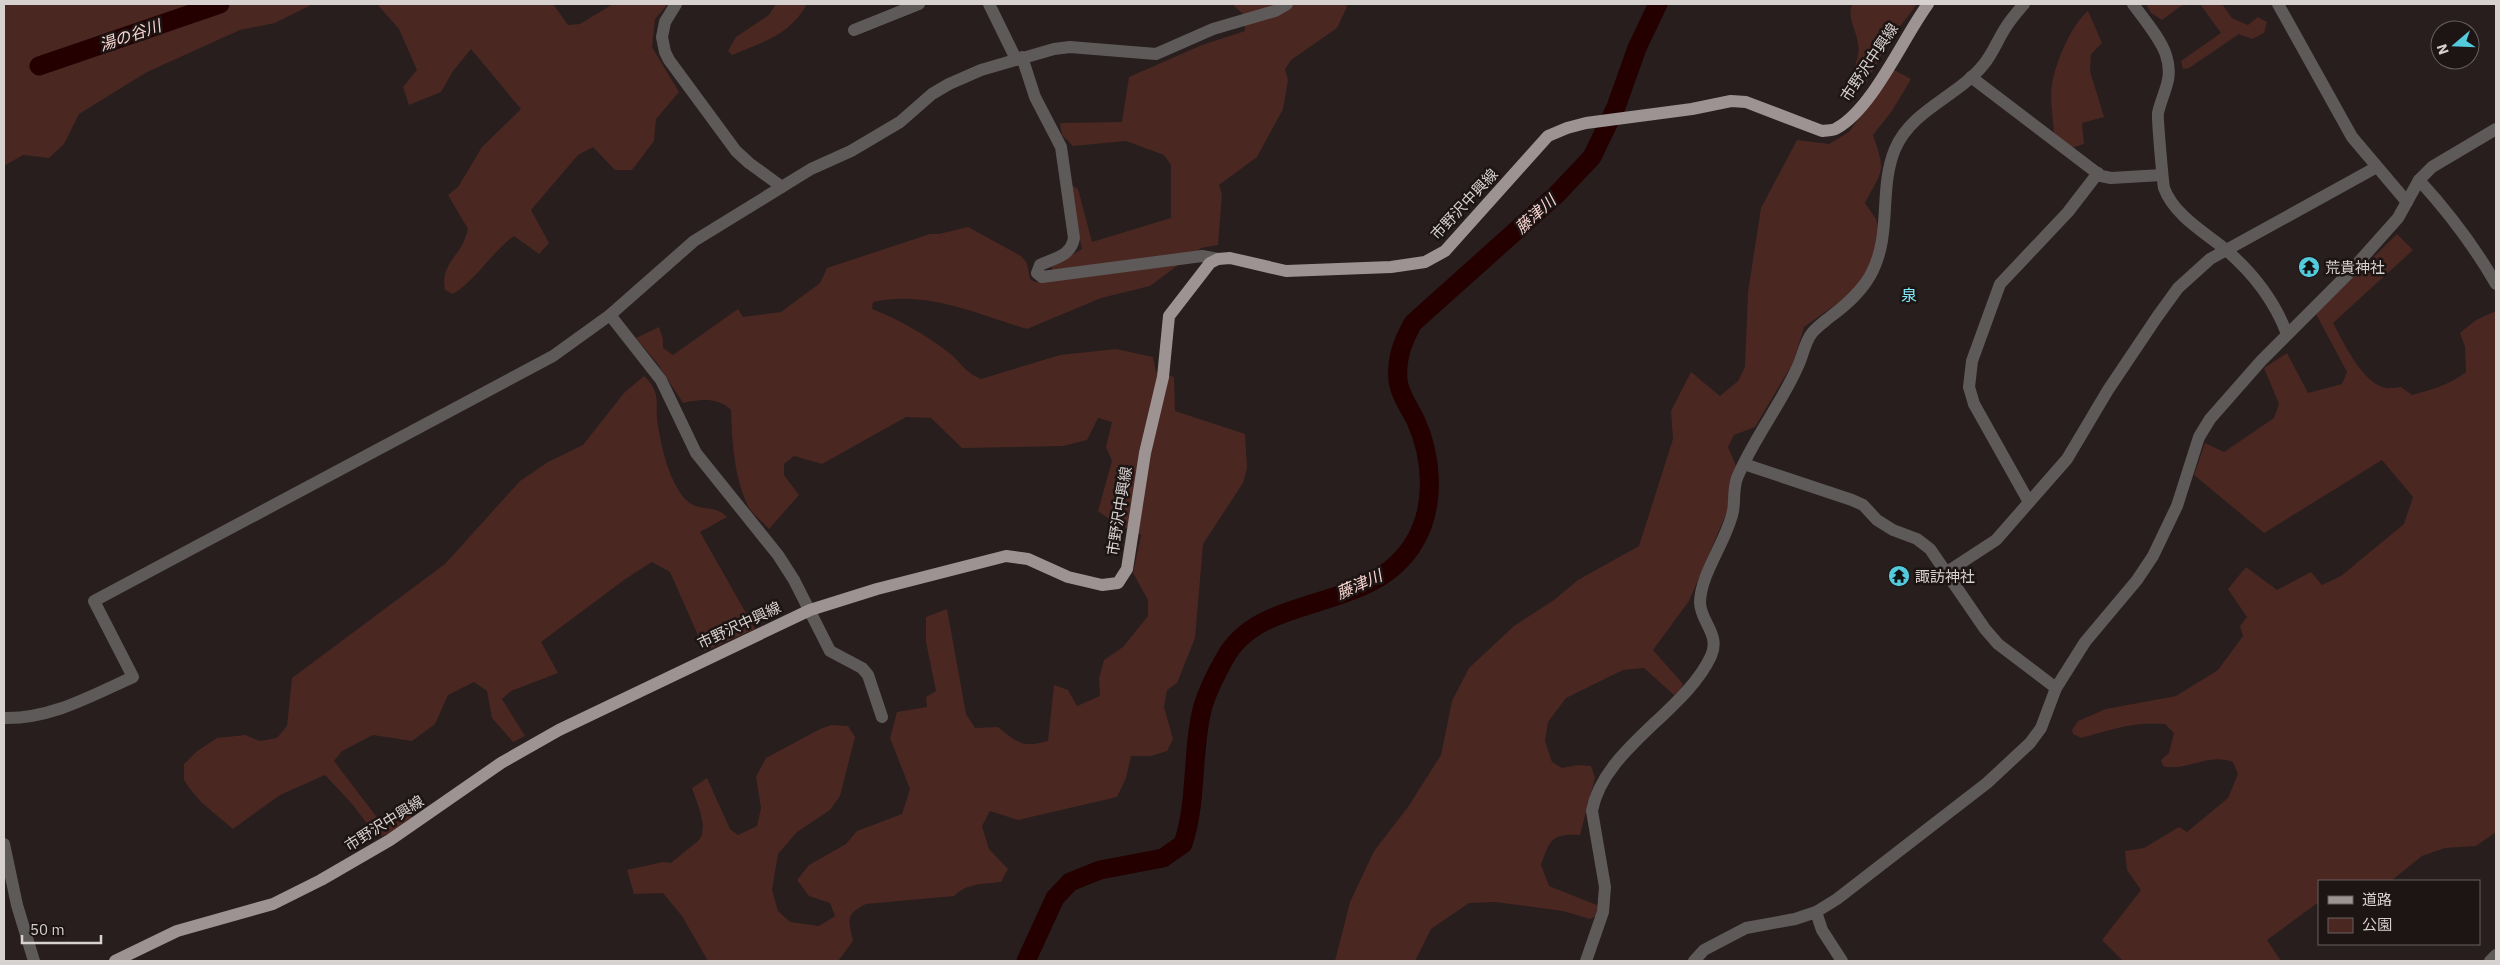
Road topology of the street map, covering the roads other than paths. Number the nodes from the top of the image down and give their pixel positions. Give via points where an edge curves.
1 (676, 4) edge
2 (918, 4) edge
3 (989, 4) edge
4 (1287, 4) edge
5 (1928, 4) edge
6 (2024, 4) edge
7 (2134, 4) edge
8 (2278, 4) edge
9 (854, 30) dead end
10 (1019, 58) junction
11 (1971, 77) junction
12 (2496, 129) edge
13 (2376, 168) junction
14 (2098, 173) junction
15 (2162, 175) junction
16 (2418, 180) junction
17 (782, 187) junction
18 (2407, 202) junction
19 (2227, 251) junction
20 (1218, 259) junction
21 (2496, 284) edge
22 (610, 315) junction
23 (2287, 334) junction
24 (1744, 464) junction
25 (2029, 502) junction
26 (1947, 572) junction
27 (810, 610) junction
28 (2056, 688) junction
29 (882, 717) dead end
30 (4, 718) edge
31 (4, 844) edge
32 (1816, 912) junction
33 (2496, 955) edge
34 (34, 961) edge
35 (115, 961) edge
36 (1586, 961) edge
37 (1694, 961) edge
38 (1842, 961) edge
39 (2490, 961) edge

1 - 17 street via 665,22 662,37 668,60 736,150
2 - 9 street
3 - 10 street
4 - 10 street via 1156,54 1070,47
5 - 20 main road, 市野沢中興線 via 1869,95 1835,130 1822,131 1746,102 1731,101 1586,123 1548,136 1445,251 1425,262 1391,268 1286,271 1230,258
6 - 11 street
7 - 15 street via 2166,53 2170,76 2157,115
8 - 13 street via 2352,137
10 - 17 street via 948,84 900,122
10 - 20 street via 1061,147 1074,238 1067,253 1040,265 1037,273 1042,277 1052,277 1090,269 1202,256
11 - 14 street
11 - 24 street via 1907,127 1889,167 1884,236 1871,274 1850,301 1813,332 1798,368
12 - 16 street via 2432,167
13 - 18 street
13 - 19 street
14 - 15 street via 2111,178
14 - 25 street via 2068,212 2000,284 1972,361 1969,386 1974,404
15 - 19 street via 2176,208
16 - 18 street
16 - 21 street via 2451,215
17 - 22 street via 694,240
18 - 23 street via 2398,218 2360,260
19 - 23 street via 2279,311
19 - 25 street via 2210,259 2178,288 2108,390 2067,459
20 - 27 main road, 市野沢中興線 via 1210,263 1169,316 1162,378 1145,453 1127,569 1118,582 1102,585 1068,577 1028,559 1006,556
22 - 27 street via 661,380 696,453 778,555
22 - 30 street via 554,356 94,601 133,677 48,714
23 - 28 street via 2228,398 2199,436 2177,506 2153,556 2085,642
24 - 26 street via 1863,505 1877,520 1917,539 1930,549
24 - 36 street via 1736,481 1733,511 1700,602 1714,635 1712,654 1687,690 1608,774 1594,800 1592,811 1604,887 1602,912
25 - 26 street via 1996,540
26 - 28 street via 1998,644
27 - 29 street via 830,651 856,664 868,675
27 - 35 main road, 市野沢中興線 via 559,730 501,763 390,840 321,880 273,904 177,931
28 - 32 street via 2041,728 2030,743 1897,855
31 - 34 street via 17,905
32 - 37 street via 1746,928 1704,950
32 - 38 street via 1822,930
33 - 39 street

